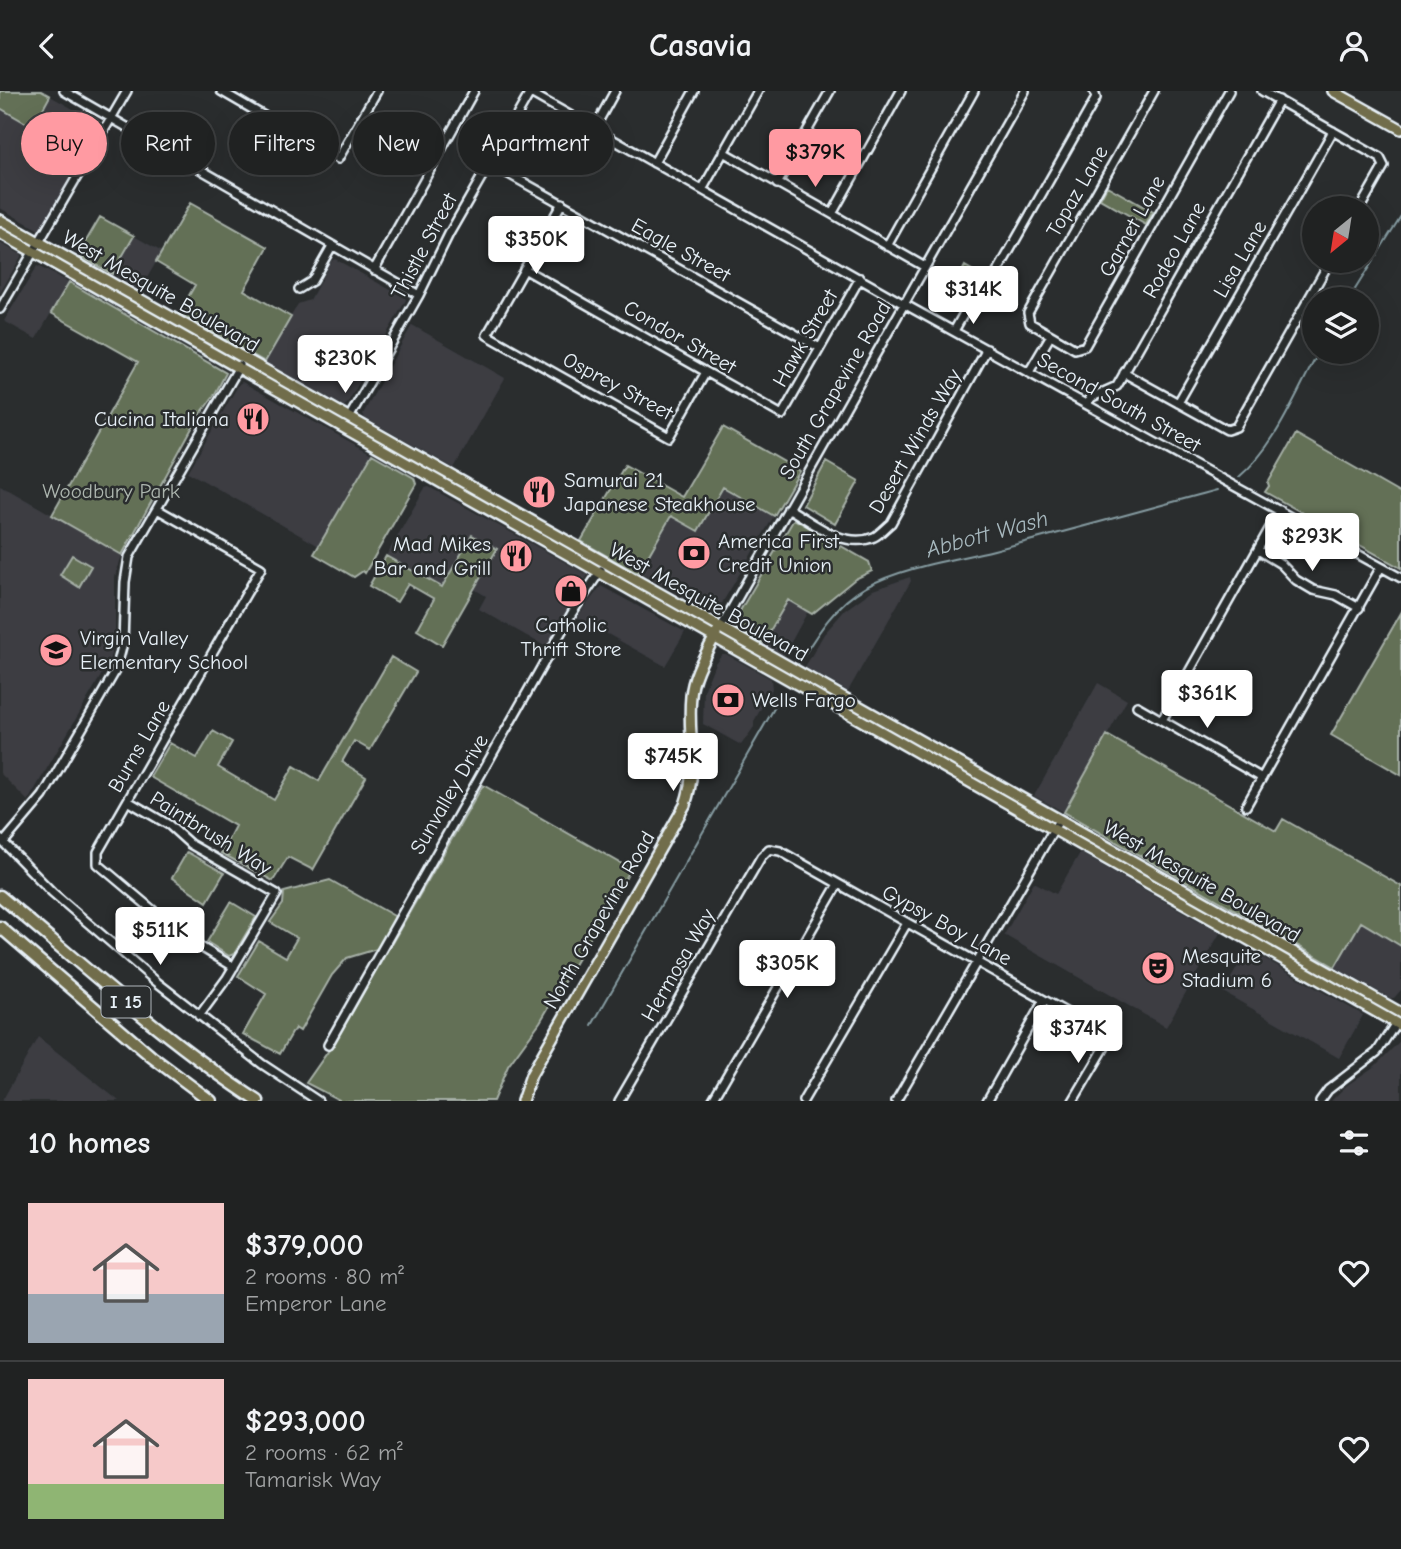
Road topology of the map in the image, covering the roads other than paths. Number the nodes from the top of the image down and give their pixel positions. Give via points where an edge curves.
1 (64, 91) edge
2 (127, 91) edge
3 (221, 91) edge
4 (377, 91) edge
5 (474, 91) edge
6 (615, 91) edge
7 (694, 91) edge
8 (758, 91) edge
9 (830, 91) edge
10 (901, 91) edge
11 (974, 91) edge
12 (1025, 91) edge
13 (1154, 91) edge
14 (1229, 91) edge
15 (1262, 91) edge
16 (1333, 91) edge
17 (529, 92) edge
18 (1095, 94) edge
19 (1279, 100) junction
20 (518, 112) edge
21 (564, 112) edge
22 (603, 112) edge
23 (111, 120) junction
24 (1401, 129) edge
25 (1333, 131) junction
26 (613, 140) edge
27 (723, 152) junction
28 (654, 163) junction
29 (482, 175) edge
30 (511, 175) edge
31 (777, 184) junction
32 (702, 190) junction
33 (1367, 196) edge
34 (562, 203) junction
35 (832, 214) junction
36 (0, 220) edge
37 (0, 233) edge
38 (332, 246) junction
39 (887, 246) junction
40 (37, 247) junction
41 (925, 267) junction
42 (524, 269) junction
43 (373, 270) junction
44 (1323, 273) edge
45 (860, 278) junction
46 (299, 289) dead end
47 (419, 295) junction
48 (904, 304) junction
49 (0, 309) edge
50 (954, 331) junction
51 (1051, 335) junction
52 (820, 348) junction
53 (987, 349) junction
54 (244, 359) junction
55 (238, 369) junction
56 (706, 372) junction
57 (1029, 372) junction
58 (1124, 373) junction
59 (1178, 403) junction
60 (1087, 404) junction
61 (782, 415) joint
62 (349, 418) junction
63 (343, 428) junction
64 (788, 508) junction
65 (157, 509) junction
66 (1280, 510) junction
67 (549, 532) junction
68 (543, 541) junction
69 (1258, 549) junction
70 (605, 563) junction
71 (1381, 567) junction
72 (599, 573) junction
73 (1401, 578) edge
74 (1359, 608) junction
75 (717, 633) junction
76 (1137, 706) dead end
77 (1162, 720) junction
78 (893, 726) junction
79 (888, 735) junction
80 (1262, 778) junction
81 (128, 801) junction
82 (1246, 806) dead end
83 (1059, 820) junction
84 (1053, 829) junction
85 (2, 841) edge
86 (769, 849) joint
87 (838, 884) junction
88 (0, 896) edge
89 (906, 923) junction
90 (0, 927) edge
91 (977, 961) junction
92 (234, 967) junction
93 (1044, 1000) junction
94 (200, 1016) junction
95 (1400, 1019) edge
96 (328, 1045) dead end
97 (620, 1099) edge
98 (211, 1101) edge
99 (258, 1101) edge
100 (317, 1101) edge
101 (522, 1101) edge
102 (629, 1101) edge
103 (712, 1101) edge
104 (803, 1101) edge
105 (897, 1101) edge
106 (987, 1101) edge
107 (1073, 1101) edge
108 (1320, 1101) edge

1 - 23 street
2 - 23 street
3 - 4 street via 338,159
5 - 43 street
6 - 22 street
7 - 28 street
8 - 27 street
9 - 31 street
10 - 35 street
11 - 39 street
12 - 41 street, South Grapevine Road
13 - 51 street, Topaz Lane via 1028,313 1030,323
14 - 51 street, Garnet Lane via 1085,346 1075,349
15 - 19 street
16 - 24 main road
17 - 20 street, Thistle Street
17 - 21 street, Second South Street
18 - 50 street via 990,285 972,299
19 - 25 street
19 - 58 street, Rodeo Lane
23 - 38 street
23 - 40 street
25 - 33 street via 1380,157 1384,166
25 - 59 street, Lisa Lane
26 - 28 street, Second South Street
27 - 31 street
27 - 32 street
28 - 32 street, Second South Street
29 - 47 street, Thistle Street
30 - 34 street, Eagle Street
31 - 35 street
32 - 45 street, Second South Street
34 - 42 street
34 - 52 street, Eagle Street
35 - 39 street
36 - 40 main road, West Mesquite Boulevard
37 - 40 main road, West Mesquite Boulevard
38 - 43 street
38 - 46 street via 312,281
39 - 41 street
40 - 49 street
40 - 54 main road, West Mesquite Boulevard
40 - 55 main road, West Mesquite Boulevard
41 - 48 street, South Grapevine Road
42 - 56 street, Condor Street
42 - 56 street, Osprey Street via 487,335 669,437
43 - 47 street
44 - 59 street via 1236,427 1227,430
45 - 48 street, Second South Street
45 - 52 street, Hawk Street
47 - 62 street, Thistle Street
48 - 50 street, Second South Street
48 - 64 street, South Grapevine Road
50 - 53 street, Second South Street
51 - 57 street
52 - 61 street, Hawk Street
53 - 57 street, Second South Street
53 - 64 street, Desert Winds Way via 891,523 875,537 841,539
54 - 55 street
54 - 62 main road, West Mesquite Boulevard
55 - 63 main road, West Mesquite Boulevard
55 - 65 street
56 - 61 street, Condor Street
57 - 60 street, Second South Street
58 - 59 street
58 - 60 street, Rodeo Lane via 1117,386 1090,398
60 - 66 street, Second South Street
62 - 63 main road
62 - 67 main road, West Mesquite Boulevard
63 - 68 main road, West Mesquite Boulevard
64 - 75 street, South Grapevine Road
65 - 81 street, Burns Lane via 261,568
65 - 85 street via 129,557 123,643 116,670 43,796
66 - 69 street
66 - 71 street, Second South Street
67 - 68 main road
67 - 70 main road, West Mesquite Boulevard
68 - 72 main road, West Mesquite Boulevard
69 - 74 street via 1313,590 1336,595
69 - 77 street
70 - 72 street, Sunvalley Drive
70 - 75 main road, West Mesquite Boulevard
71 - 73 street, Second South Street
71 - 74 street
72 - 75 main road, West Mesquite Boulevard
72 - 96 street, Sunvalley Drive
74 - 80 street
75 - 78 main road, West Mesquite Boulevard
75 - 79 main road, West Mesquite Boulevard
75 - 101 main road, North Grapevine Road via 694,678 691,694 693,772 685,806 531,1075
76 - 77 street
77 - 80 street
78 - 79 main road
78 - 83 main road, West Mesquite Boulevard
79 - 84 main road, West Mesquite Boulevard
80 - 82 street
81 - 92 street, Burns Lane via 97,852 98,865 186,937
81 - 92 street, Paintbrush Way via 169,825 190,844 277,894
83 - 84 street
83 - 95 main road, West Mesquite Boulevard
84 - 91 street
84 - 95 main road, West Mesquite Boulevard
85 - 94 street via 52,892
86 - 87 street, Gypsy Boy Lane
86 - 97 street, Hermosa Way
87 - 89 street, Gypsy Boy Lane
87 - 103 street
88 - 99 highway, I 15 via 166,1035
89 - 91 street, Gypsy Boy Lane
89 - 104 street
90 - 98 highway, I 15 via 152,1057
91 - 93 street, Gypsy Boy Lane
91 - 105 street
92 - 94 street
93 - 106 street
93 - 107 street, Gypsy Boy Lane via 1106,1038
94 - 100 street
95 - 108 street via 1377,1052
97 - 102 street

